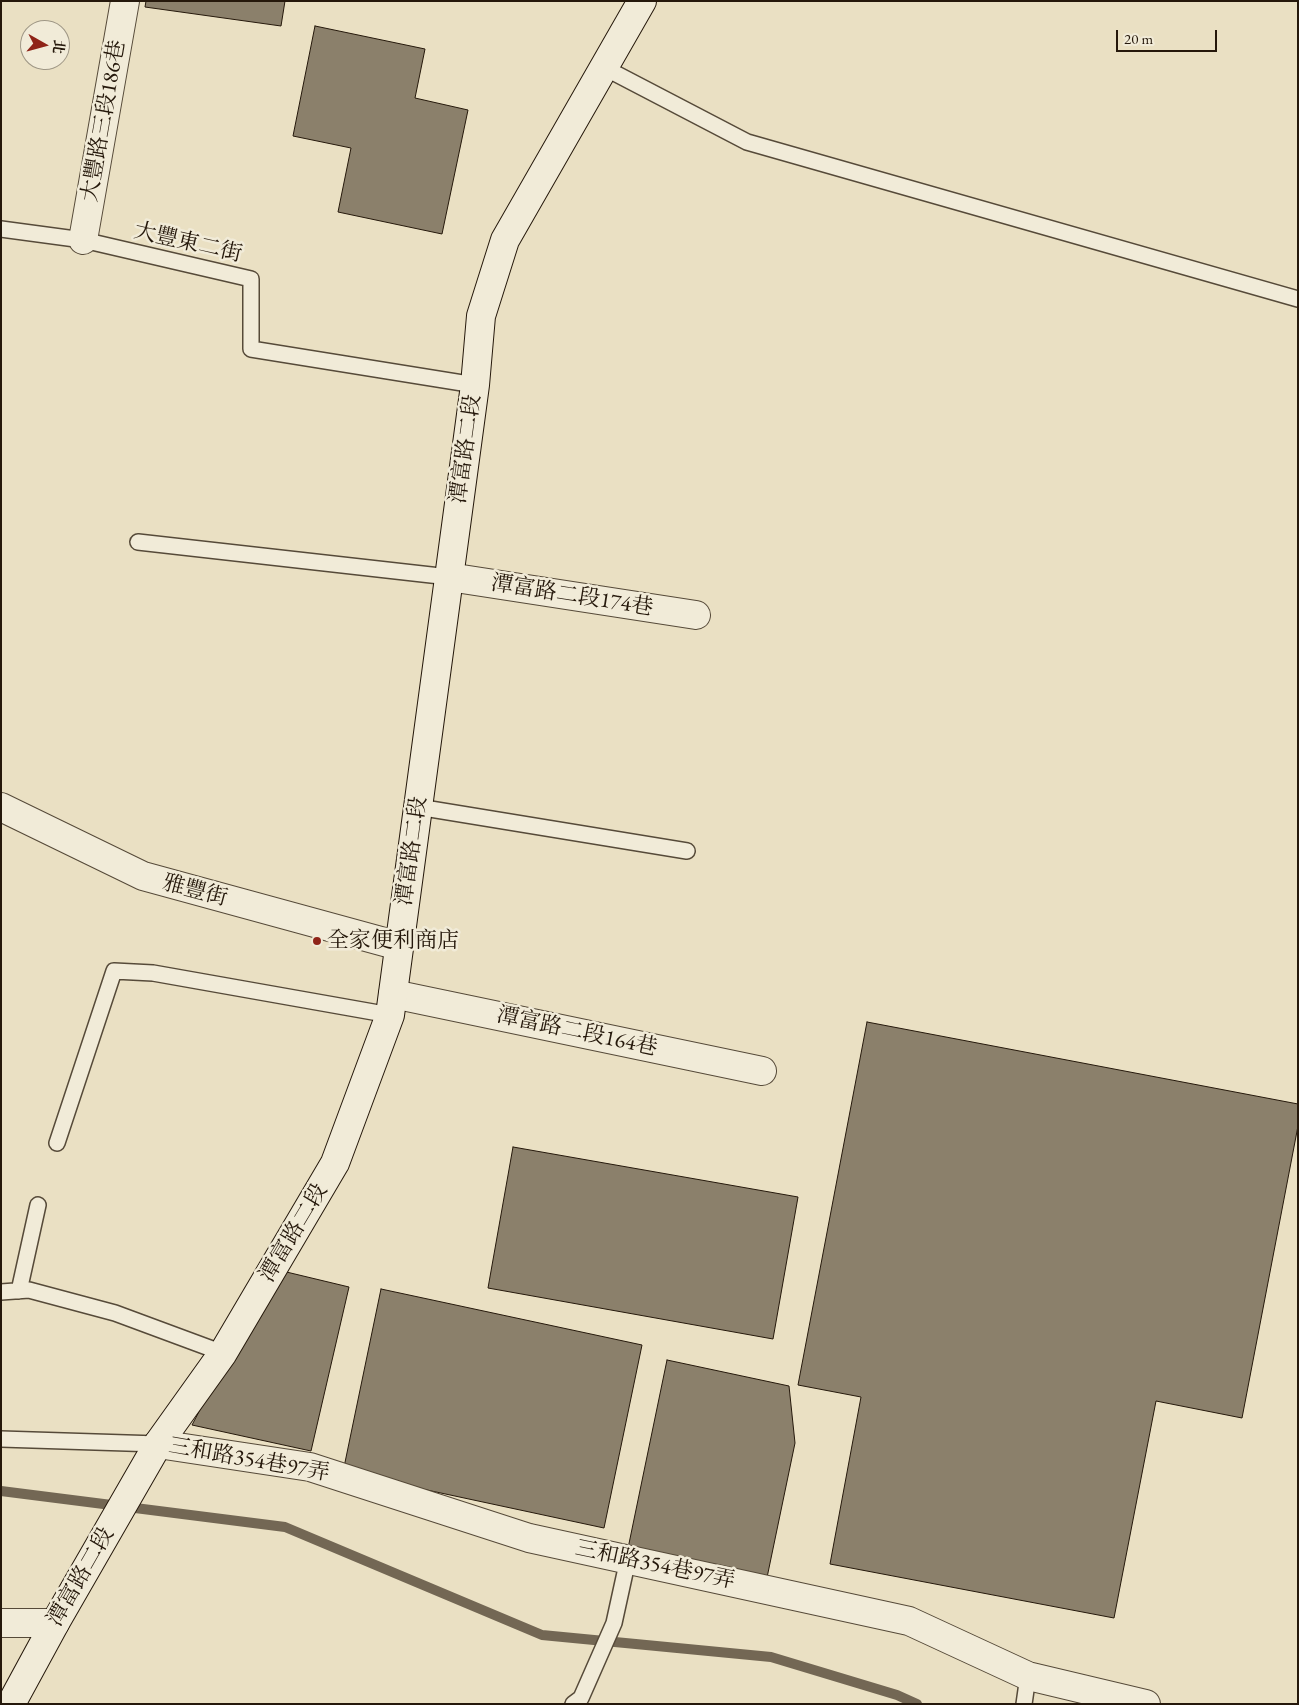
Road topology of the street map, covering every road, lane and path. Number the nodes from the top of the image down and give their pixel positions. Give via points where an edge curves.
1 (125, 1) edge
2 (642, 1) edge
3 (605, 68) junction
4 (1, 228) edge
5 (83, 240) junction
6 (1298, 300) edge
7 (474, 385) junction
8 (138, 542) dead end
9 (449, 577) junction
10 (696, 615) dead end
11 (1, 807) edge
12 (418, 807) junction
13 (687, 851) dead end
14 (399, 946) junction
15 (392, 1004) junction
16 (762, 1071) dead end
17 (57, 1143) dead end
18 (38, 1205) dead end
19 (19, 1291) junction
20 (1, 1292) edge
21 (223, 1353) junction
22 (1, 1439) edge
23 (158, 1444) junction
24 (628, 1559) junction
25 (55, 1622) junction
26 (1, 1623) edge
27 (1028, 1676) junction
28 (12, 1704) edge
29 (574, 1704) edge
30 (1024, 1704) edge
31 (1146, 1704) edge

1 - 5 street, 大豐路三段186巷
2 - 3 street, 潭富路二段
3 - 6 lane via 747,142
3 - 7 street, 潭富路二段 via 506,240 481,316
4 - 5 lane, 大豐東二街
5 - 7 lane, 大豐東二街 via 251,279 251,350
7 - 9 street, 潭富路二段
8 - 9 lane
9 - 10 street, 潭富路二段174巷
9 - 12 street, 潭富路二段
11 - 14 street, 雅豐街 via 143,876
12 - 13 lane
12 - 14 street, 潭富路二段
14 - 15 street, 潭富路二段
15 - 16 street, 潭富路二段164巷
15 - 17 lane via 153,973 114,971
15 - 21 street, 潭富路二段 via 335,1163
18 - 19 lane
19 - 20 lane
19 - 21 lane via 29,1290 115,1314
21 - 23 street, 潭富路二段
22 - 23 lane
23 - 24 street, 三和路354巷97弄 via 310,1467 529,1538
23 - 25 street, 潭富路二段
24 - 27 street, 三和路354巷97弄 via 909,1621
24 - 29 lane via 614,1622 581,1698
25 - 26 street
25 - 28 street, 潭富路二段
27 - 30 lane
27 - 31 street, 三和路354巷97弄

